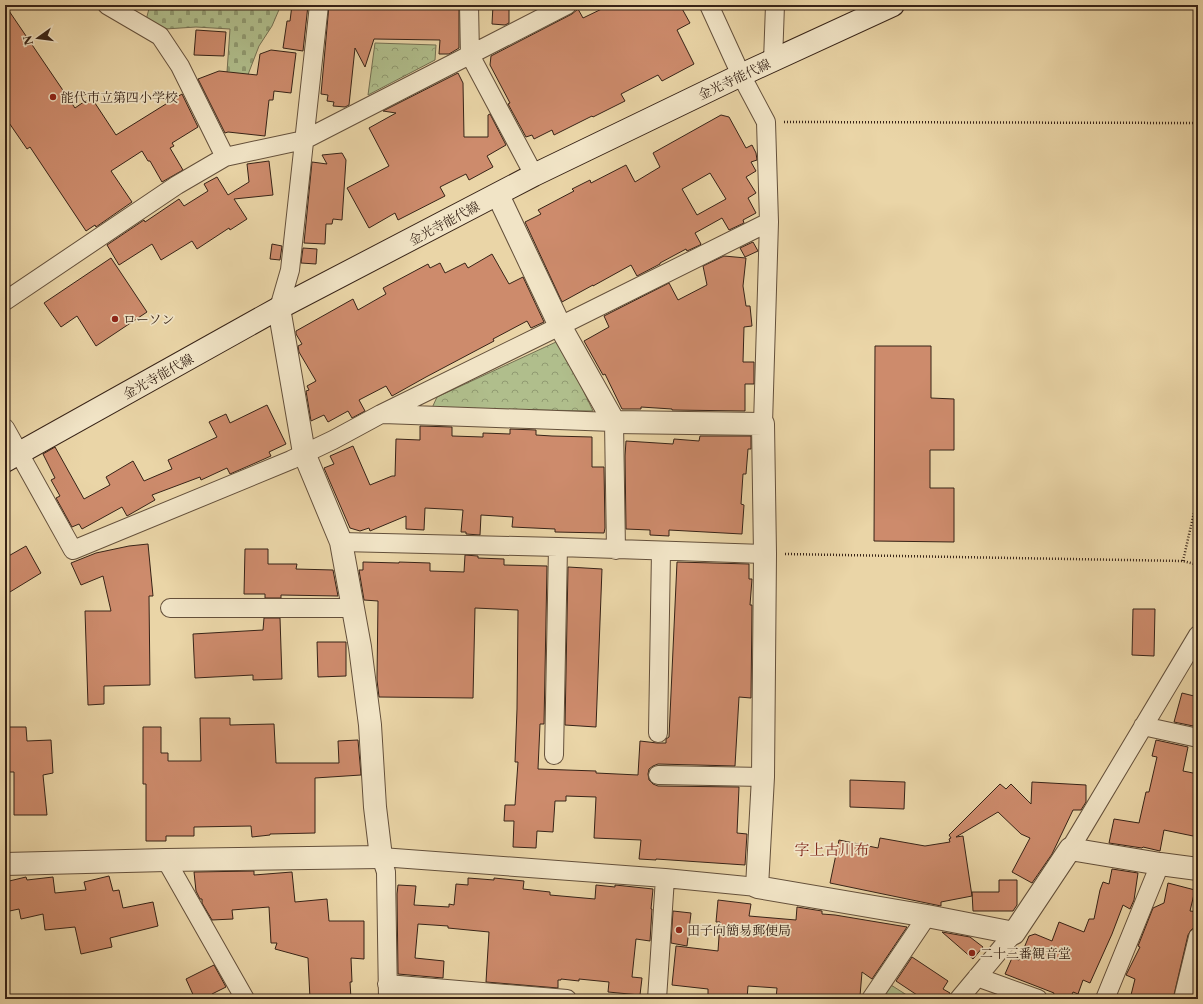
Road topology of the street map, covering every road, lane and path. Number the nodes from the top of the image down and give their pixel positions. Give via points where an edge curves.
1 (107, 5) edge
2 (319, 5) edge
3 (469, 5) edge
4 (567, 5) edge
5 (709, 5) edge
6 (775, 5) edge
7 (893, 5) edge
8 (470, 55) junction
9 (773, 61) junction
10 (741, 75) junction
11 (766, 122) junction
12 (1198, 123) edge
13 (304, 140) junction
14 (225, 157) junction
15 (534, 175) junction
16 (498, 195) junction
17 (768, 222) junction
18 (5, 301) edge
19 (279, 308) junction
20 (560, 326) junction
21 (381, 414) junction
22 (614, 422) junction
23 (763, 424) junction
24 (5, 428) edge
25 (304, 453) junction
26 (12, 457) edge
27 (1198, 495) edge
28 (341, 542) junction
29 (558, 547) junction
30 (616, 550) junction
31 (661, 551) junction
32 (765, 554) junction
33 (1183, 561) junction
34 (1198, 565) edge
35 (170, 608) dead end
36 (353, 608) junction
37 (1198, 635) edge
38 (1143, 726) junction
39 (658, 733) dead end
40 (1198, 738) edge
41 (554, 755) dead end
42 (658, 775) dead end
43 (763, 777) junction
44 (1070, 849) junction
45 (381, 857) junction
46 (166, 860) junction
47 (5, 864) edge
48 (1160, 864) junction
49 (1198, 869) edge
50 (665, 878) junction
51 (757, 887) junction
52 (927, 916) junction
53 (1014, 933) junction
54 (1198, 937) edge
55 (977, 977) junction
56 (388, 992) edge
57 (244, 999) edge
58 (567, 999) edge
59 (657, 999) edge
60 (871, 999) edge
61 (959, 999) edge
62 (1038, 999) edge
63 (1106, 999) edge
64 (1183, 999) edge

1 - 14 street via 160,36 180,66
2 - 13 street
3 - 8 street
4 - 8 street
5 - 10 street
6 - 9 street
7 - 9 street, 金光寺能代線
8 - 13 street
8 - 15 street
9 - 10 street, 金光寺能代線
10 - 11 street
10 - 15 street, 金光寺能代線
11 - 12 path
11 - 17 street
13 - 14 street
13 - 19 street via 290,270
14 - 18 street via 177,185
15 - 16 street, 金光寺能代線
16 - 19 street, 金光寺能代線
16 - 20 street
17 - 20 street
17 - 23 street
19 - 25 street
19 - 26 street, 金光寺能代線
20 - 21 street
20 - 22 street
21 - 22 street
21 - 25 street
22 - 23 street
22 - 30 street
23 - 32 street
24 - 26 street
25 - 26 street via 73,550
25 - 28 street
27 - 33 path
28 - 29 street
28 - 36 street
29 - 30 street
29 - 41 street
30 - 31 street
31 - 32 street
31 - 39 street
32 - 33 path
32 - 43 street
33 - 34 path
35 - 36 street
36 - 45 street via 370,725
37 - 38 street
38 - 40 street
38 - 44 street
42 - 43 street
43 - 51 street
44 - 48 street
44 - 53 street
45 - 46 street
45 - 50 street
45 - 56 street via 386,872
46 - 47 street
46 - 57 street
48 - 49 street
48 - 63 street
50 - 51 street
50 - 59 street
51 - 52 street
52 - 53 street
52 - 60 street
53 - 55 street
54 - 64 street
55 - 61 street
55 - 62 street
56 - 58 street

